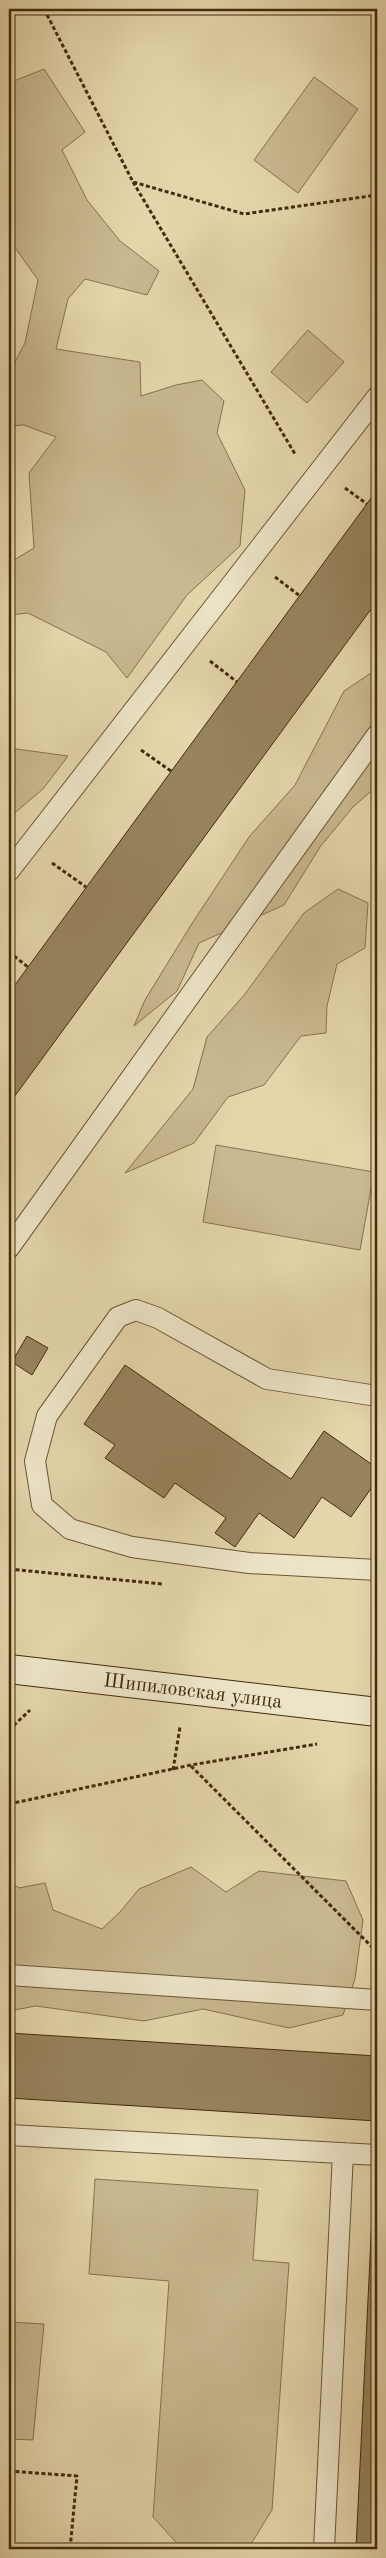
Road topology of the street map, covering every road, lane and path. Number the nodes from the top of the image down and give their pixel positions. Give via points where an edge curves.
1 (44, 9) edge
2 (133, 182) junction
3 (377, 195) edge
4 (377, 397) edge
5 (311, 482) junction
6 (116, 733) junction
7 (377, 735) edge
8 (172, 771) dead end
9 (28, 846) junction
10 (9, 871) edge
11 (86, 887) dead end
12 (9, 952) edge
13 (28, 967) dead end
14 (9, 1248) edge
15 (377, 1396) edge
16 (377, 1570) edge
17 (9, 1669) edge
18 (30, 1710) dead end
19 (377, 1712) edge
20 (180, 1727) dead end
21 (9, 1730) edge
22 (317, 1744) dead end
23 (190, 1765) junction
24 (173, 1770) junction
25 (9, 1804) edge
26 (377, 1952) edge
27 (9, 1975) edge
28 (377, 2000) edge
29 (9, 2135) edge
30 (343, 2153) junction
31 (377, 2155) edge
32 (9, 2471) edge
33 (70, 2549) edge
34 (324, 2549) edge

1 - 2 path
2 - 3 path via 244,214
2 - 5 path
4 - 5 lane
5 - 6 lane
6 - 8 path
6 - 9 lane
7 - 14 lane
9 - 10 lane
9 - 11 path
12 - 13 path
15 - 16 lane via 267,1379 158,1318 136,1310 118,1317 47,1416 36,1461 42,1505 70,1529 132,1547 239,1562
17 - 19 main road, Шипиловская улица
18 - 21 path
20 - 24 path
22 - 23 path
23 - 24 path
23 - 26 path
24 - 25 path
27 - 28 lane
29 - 30 lane
30 - 31 lane
30 - 34 lane
32 - 33 path via 77,2476

